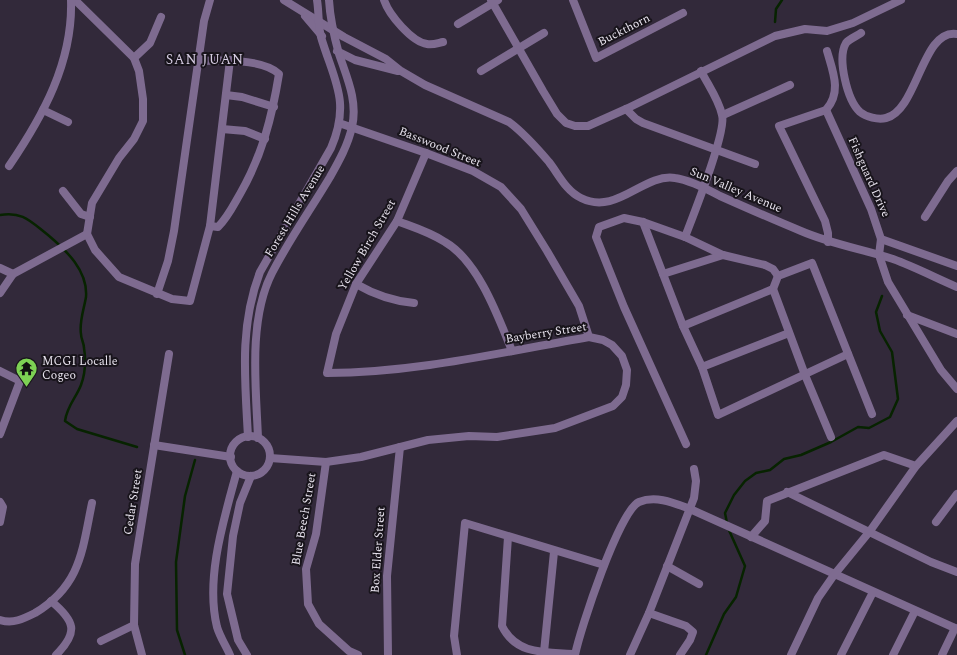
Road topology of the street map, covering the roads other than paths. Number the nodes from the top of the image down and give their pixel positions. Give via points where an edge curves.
1 (73, 0) edge
2 (210, 0) edge
3 (284, 0) edge
4 (317, 0) edge
5 (329, 0) edge
6 (384, 0) edge
7 (573, 0) edge
8 (902, 0) edge
9 (494, 1) edge
10 (303, 12) junction
11 (683, 13) dead end
12 (161, 17) dead end
13 (320, 21) junction
14 (458, 24) dead end
15 (333, 30) junction
16 (544, 33) dead end
17 (862, 33) dead end
18 (957, 34) edge
19 (321, 35) junction
20 (443, 42) dead end
21 (518, 48) junction
22 (828, 51) dead end
23 (339, 52) junction
24 (134, 58) junction
25 (230, 60) junction
26 (199, 61) junction
27 (401, 71) junction
28 (481, 71) dead end
29 (701, 71) junction
30 (790, 85) dead end
31 (226, 95) junction
32 (274, 107) junction
33 (626, 109) junction
34 (43, 110) junction
35 (826, 110) junction
36 (723, 115) junction
37 (68, 122) dead end
38 (339, 123) junction
39 (352, 127) junction
40 (222, 129) junction
41 (265, 139) junction
42 (716, 150) junction
43 (426, 153) junction
44 (755, 164) dead end
45 (9, 166) dead end
46 (957, 172) edge
47 (703, 188) junction
48 (63, 192) dead end
49 (90, 217) junction
50 (925, 217) dead end
51 (397, 221) junction
52 (643, 222) junction
53 (210, 226) junction
54 (87, 234) junction
55 (685, 237) junction
56 (881, 239) junction
57 (828, 242) junction
58 (723, 255) junction
59 (879, 255) junction
60 (957, 266) edge
61 (0, 268) edge
62 (13, 274) junction
63 (663, 274) junction
64 (778, 276) junction
65 (356, 284) junction
66 (957, 287) edge
67 (773, 289) junction
68 (0, 293) edge
69 (157, 294) junction
70 (414, 303) dead end
71 (908, 315) junction
72 (684, 326) junction
73 (789, 333) junction
74 (957, 334) edge
75 (589, 337) junction
76 (512, 351) junction
77 (169, 354) dead end
78 (848, 354) junction
79 (702, 367) junction
80 (0, 372) edge
81 (326, 373) joint
82 (805, 375) junction
83 (957, 389) edge
84 (872, 414) dead end
85 (957, 421) edge
86 (0, 434) edge
87 (248, 437) junction
88 (831, 437) dead end
89 (258, 438) junction
90 (686, 444) dead end
91 (154, 445) junction
92 (400, 447) junction
93 (231, 457) junction
94 (270, 458) junction
95 (326, 462) junction
96 (916, 466) junction
97 (694, 469) dead end
98 (237, 471) junction
99 (251, 476) junction
100 (787, 492) junction
101 (957, 494) edge
102 (0, 502) edge
103 (92, 503) dead end
104 (690, 509) junction
105 (0, 522) edge
106 (936, 522) dead end
107 (870, 531) junction
108 (508, 537) junction
109 (751, 537) junction
110 (554, 552) junction
111 (604, 566) junction
112 (667, 566) junction
113 (957, 572) edge
114 (834, 575) junction
115 (699, 584) dead end
116 (873, 592) junction
117 (52, 601) junction
118 (915, 611) junction
119 (649, 613) junction
120 (0, 620) edge
121 (134, 625) junction
122 (956, 628) edge
123 (101, 641) dead end
124 (544, 652) junction
125 (575, 654) edge
126 (56, 655) edge
127 (142, 655) edge
128 (230, 655) edge
129 (247, 655) edge
130 (358, 655) edge
131 (388, 655) edge
132 (457, 655) edge
133 (630, 655) edge
134 (680, 655) edge
135 (791, 655) edge
136 (841, 655) edge
137 (893, 655) edge
138 (942, 655) edge

1 - 24 street
1 - 34 street via 69,42 56,85
2 - 26 street via 204,21
3 - 10 street, Sun Valley Avenue
4 - 13 street, Forest Hills Avenue
5 - 15 street, Forest Hills Avenue
6 - 20 street via 394,17 410,35 427,44
7 - 11 street, Buckthorn via 596,58
8 - 29 street via 852,23 827,30 805,29 775,36
9 - 14 street
9 - 21 street
10 - 13 street, Sun Valley Avenue
10 - 19 street, Sun Valley Avenue
12 - 24 street via 150,43
13 - 15 street, Sun Valley Avenue
13 - 19 street, Forest Hills Avenue
15 - 23 street, Forest Hills Avenue
15 - 27 street, Sun Valley Avenue via 386,59
16 - 21 street
17 - 18 street via 847,42 843,52 842,69 851,98 859,111 867,117 886,118 898,111 908,97 935,45 942,37
19 - 23 street, Sun Valley Avenue
19 - 38 street, Forest Hills Avenue via 340,97
21 - 28 street
21 - 33 street via 557,114 566,123 588,126
22 - 35 street via 836,90
23 - 27 street, Sun Valley Avenue via 355,60
23 - 39 street, Forest Hills Avenue via 352,92
24 - 49 street via 139,71 143,121 92,203
25 - 26 street
25 - 31 street
25 - 32 street via 255,64 278,72
26 - 69 street via 174,231 168,262
27 - 47 street, Sun Valley Avenue via 438,91 514,125 537,148 571,191 582,199 594,202 623,198 666,177 677,178
29 - 33 street
29 - 36 street
30 - 36 street
31 - 32 street
31 - 40 street
32 - 41 street
33 - 42 street via 643,124
34 - 37 street
34 - 45 street
35 - 56 street, Fishguard Drive via 872,209
35 - 57 street via 779,126 826,221
36 - 42 street
38 - 39 street, Basswood Street
38 - 87 street, Forest Hills Avenue via 330,148 260,272 252,293 246,319 244,365
39 - 43 street, Basswood Street
39 - 89 street, Forest Hills Avenue via 342,154 271,274 264,295 259,317 255,363
40 - 41 street via 245,132
40 - 53 street
41 - 53 street via 251,174 227,218 218,227
42 - 44 street
42 - 47 street
43 - 51 street, Yellow Birch Street
43 - 75 street, Basswood Street via 473,171 501,188 521,209 579,306
46 - 50 street via 948,181
47 - 55 street
47 - 57 street, Sun Valley Avenue
48 - 49 street via 81,214
49 - 54 street
51 - 65 street, Yellow Birch Street
51 - 76 street via 428,232 459,253 475,274 499,318
52 - 55 street
52 - 63 street
52 - 90 street via 624,218 599,227 596,237 624,307
53 - 69 street via 190,301
54 - 62 street
54 - 69 street via 95,250 118,277
55 - 58 street
56 - 59 street, Fishguard Drive
56 - 60 street
57 - 59 street, Sun Valley Avenue
58 - 63 street
58 - 64 street via 765,265 773,269
59 - 66 street, Sun Valley Avenue
59 - 71 street via 888,282
61 - 62 street
62 - 68 street
63 - 72 street
64 - 67 street
64 - 78 street via 812,263
65 - 70 street via 384,298
65 - 81 street, Yellow Birch Street via 336,334
67 - 72 street
67 - 73 street
71 - 74 street
71 - 83 street via 941,370
72 - 79 street
73 - 79 street
73 - 82 street
75 - 76 street, Bayberry Street
75 - 92 street, Bayberry Street via 612,345 622,356 627,370 622,397 613,406 555,428 497,437 469,436 428,440
76 - 81 street, Bayberry Street via 399,369
77 - 91 street, Cedar Street
78 - 82 street
78 - 84 street
79 - 82 street via 718,415
80 - 86 street via 20,381
82 - 88 street
85 - 96 street
87 - 89 street
87 - 93 street via 237,442
89 - 94 street via 267,446
91 - 93 street
91 - 121 street, Cedar Street via 135,564
92 - 95 street, Bayberry Street via 361,457
92 - 131 street, Box Elder Street via 387,576
93 - 98 street
94 - 95 street, Bayberry Street
94 - 99 street via 266,469
95 - 130 street, Blue Beech Street via 316,534 306,569 308,604 319,624 349,651
96 - 100 street via 884,455
96 - 107 street
97 - 104 street via 695,488
98 - 99 street
98 - 128 street via 223,521 213,584 217,628
99 - 129 street via 240,503 233,536 228,594 238,640
100 - 107 street
100 - 109 street via 766,500 765,521
101 - 106 street
102 - 105 street via 3,508
103 - 117 street via 76,571
104 - 109 street
104 - 111 street via 665,500 647,499 638,502 624,518
104 - 112 street
107 - 113 street via 931,562
107 - 114 street
108 - 110 street
108 - 124 street via 502,626 516,646 526,652
108 - 132 street via 465,523 454,636
109 - 114 street
110 - 111 street
110 - 124 street
111 - 125 street
112 - 115 street
112 - 119 street
114 - 116 street
114 - 135 street via 818,598
116 - 118 street
116 - 136 street
117 - 120 street via 19,621
117 - 126 street via 64,612 72,628 66,645
118 - 122 street
118 - 137 street
119 - 133 street
119 - 134 street via 686,626 693,632
121 - 123 street
121 - 127 street, Cedar Street
122 - 138 street
124 - 125 street

